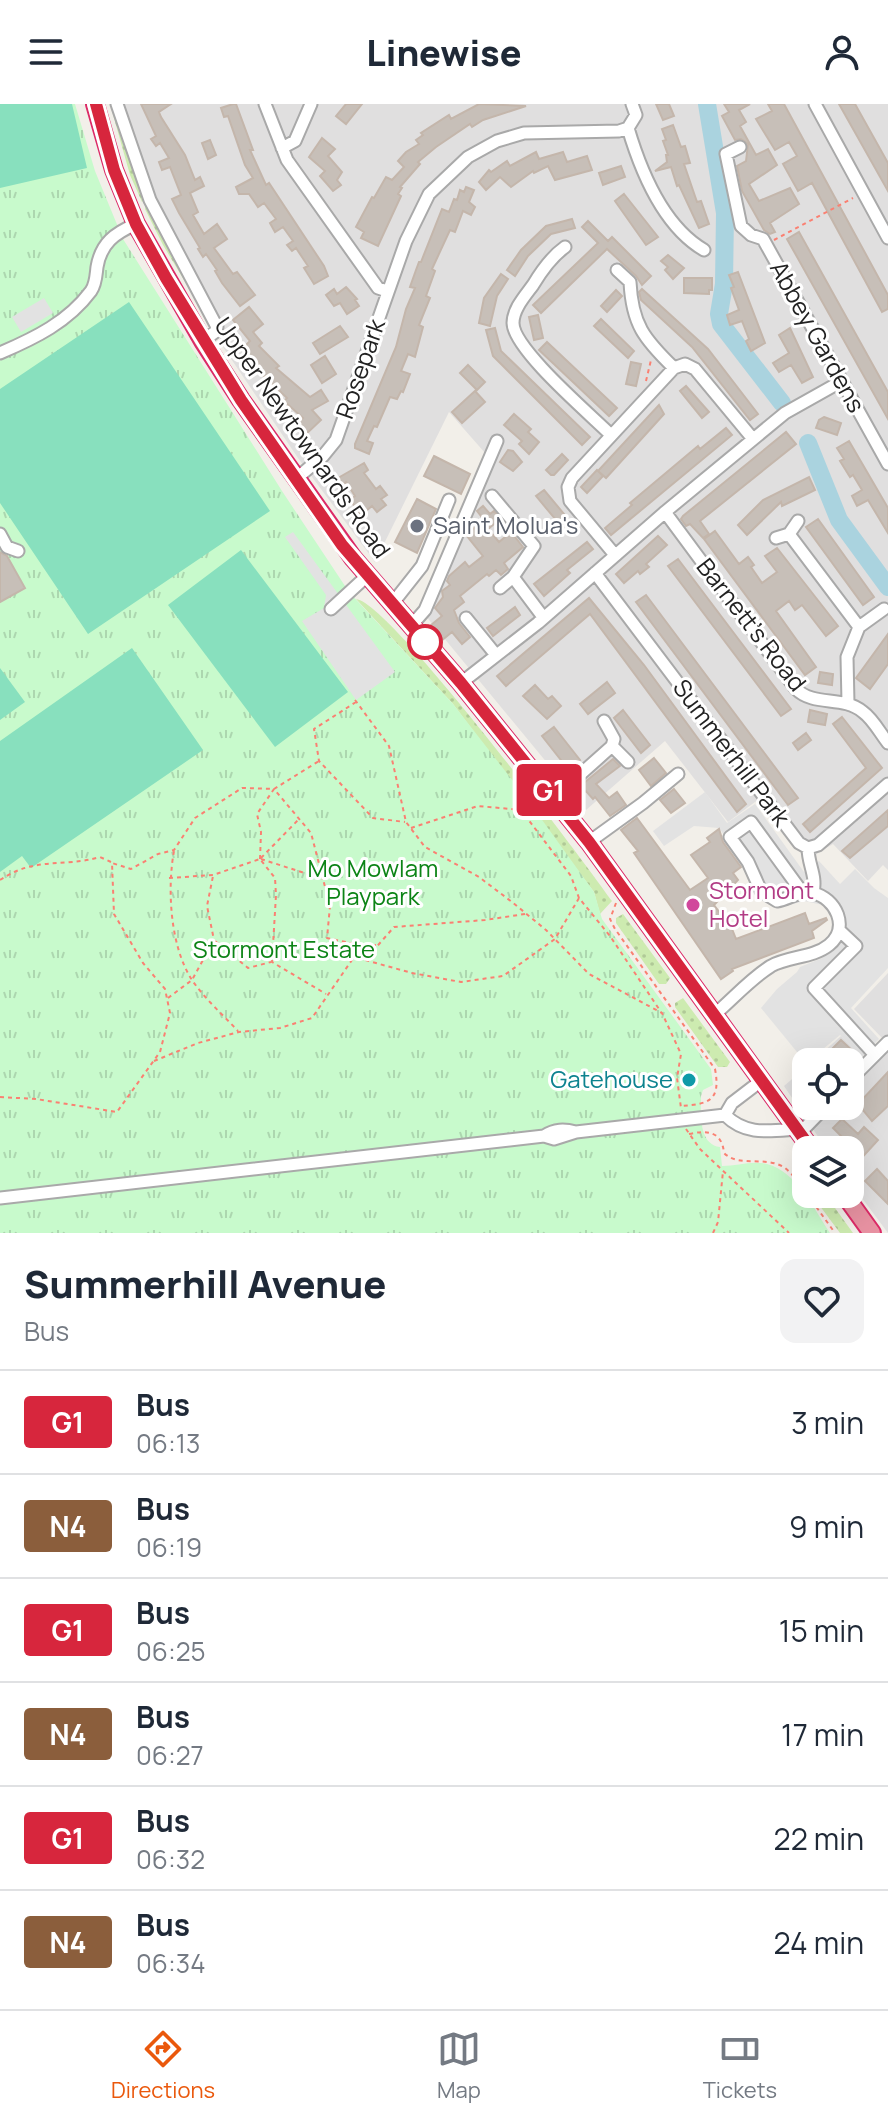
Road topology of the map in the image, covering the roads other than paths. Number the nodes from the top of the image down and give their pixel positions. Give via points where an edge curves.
1 (95, 104) edge
2 (117, 104) edge
3 (265, 104) edge
4 (311, 104) edge
5 (632, 104) edge
6 (815, 104) edge
7 (628, 128) junction
8 (740, 147) dead end
9 (282, 148) junction
10 (136, 224) junction
11 (888, 238) edge
12 (565, 247) dead end
13 (704, 250) dead end
14 (617, 270) dead end
15 (387, 291) junction
16 (203, 341) junction
17 (0, 353) edge
18 (674, 368) junction
19 (842, 381) junction
20 (611, 435) junction
21 (753, 439) junction
22 (497, 441) dead end
23 (888, 464) edge
24 (297, 478) junction
25 (492, 496) dead end
26 (449, 500) dead end
27 (665, 512) junction
28 (798, 521) dead end
29 (0, 534) edge
30 (789, 534) junction
31 (776, 538) dead end
32 (18, 551) dead end
33 (615, 555) junction
34 (371, 567) junction
35 (595, 573) junction
36 (513, 577) junction
37 (500, 588) dead end
38 (392, 604) junction
39 (331, 609) dead end
40 (884, 609) dead end
41 (543, 617) junction
42 (466, 618) dead end
43 (411, 626) junction
44 (859, 627) junction
45 (496, 655) junction
46 (461, 683) junction
47 (848, 703) junction
48 (604, 721) dead end
49 (888, 743) edge
50 (612, 746) junction
51 (628, 762) dead end
52 (678, 774) dead end
53 (888, 784) edge
54 (555, 797) junction
55 (589, 842) junction
56 (808, 848) junction
57 (808, 893) junction
58 (839, 930) junction
59 (714, 1015) junction
60 (888, 1042) edge
61 (875, 1055) junction
62 (864, 1066) edge
63 (762, 1080) junction
64 (725, 1115) junction
65 (811, 1120) edge
66 (799, 1131) junction
67 (802, 1136) edge
68 (0, 1198) edge
69 (854, 1208) edge
70 (872, 1233) edge

1 - 10 highway, Upper Newtownards Road
2 - 16 street via 150,200 217,327
3 - 9 street
4 - 9 street via 295,141
5 - 7 street via 636,115
6 - 11 street
7 - 13 street via 645,180 688,241
7 - 15 street, Rosepark via 524,133 468,157 429,194
8 - 19 street, Abbey Gardens via 726,154 741,226 763,239
9 - 15 street via 370,278
10 - 16 highway, Upper Newtownards Road
10 - 17 street via 111,236 99,259 94,287 74,311
12 - 20 street via 553,255 516,309 515,336
14 - 18 street via 630,282 634,319 647,342
15 - 24 street, Rosepark via 336,440
16 - 24 highway, Upper Newtownards Road
18 - 20 street
18 - 21 street via 685,364 695,369
19 - 21 street via 785,413
19 - 23 street, Abbey Gardens
20 - 33 street via 568,487 570,501
21 - 27 street
22 - 43 street via 425,610
24 - 34 highway, Upper Newtownards Road via 342,545
25 - 36 street via 534,546
26 - 38 street via 422,566
27 - 33 street
27 - 47 street, Barnett's Road via 796,689 807,697
28 - 30 street
29 - 32 street via 7,547
30 - 31 street
30 - 44 street
33 - 35 street
34 - 38 highway, Upper Newtownards Road
34 - 39 street
35 - 41 street
35 - 56 street, Summerhill Park via 799,843
36 - 37 street
36 - 41 street
38 - 43 highway, Upper Newtownards Road
40 - 44 street
41 - 45 street
42 - 45 street
43 - 46 highway, Upper Newtownards Road
44 - 47 street via 845,667
45 - 46 street
46 - 54 highway, Upper Newtownards Road
47 - 49 street via 864,712
48 - 50 street via 614,739
50 - 51 street
50 - 54 street
52 - 55 street
53 - 56 street, Summerhill Park
54 - 55 highway, Upper Newtownards Road
55 - 59 highway, Upper Newtownards Road
56 - 57 street via 816,881
57 - 57 street via 769,898 730,837 751,822
57 - 58 street via 833,906
58 - 59 street via 819,951 771,966
58 - 61 street via 856,946 814,988
59 - 63 highway, Upper Newtownards Road
60 - 61 street
61 - 62 street
63 - 64 street
63 - 66 highway, Upper Newtownards Road
64 - 66 street via 751,1130
64 - 68 street
65 - 66 street
66 - 67 highway, Upper Newtownards Road
69 - 70 highway

